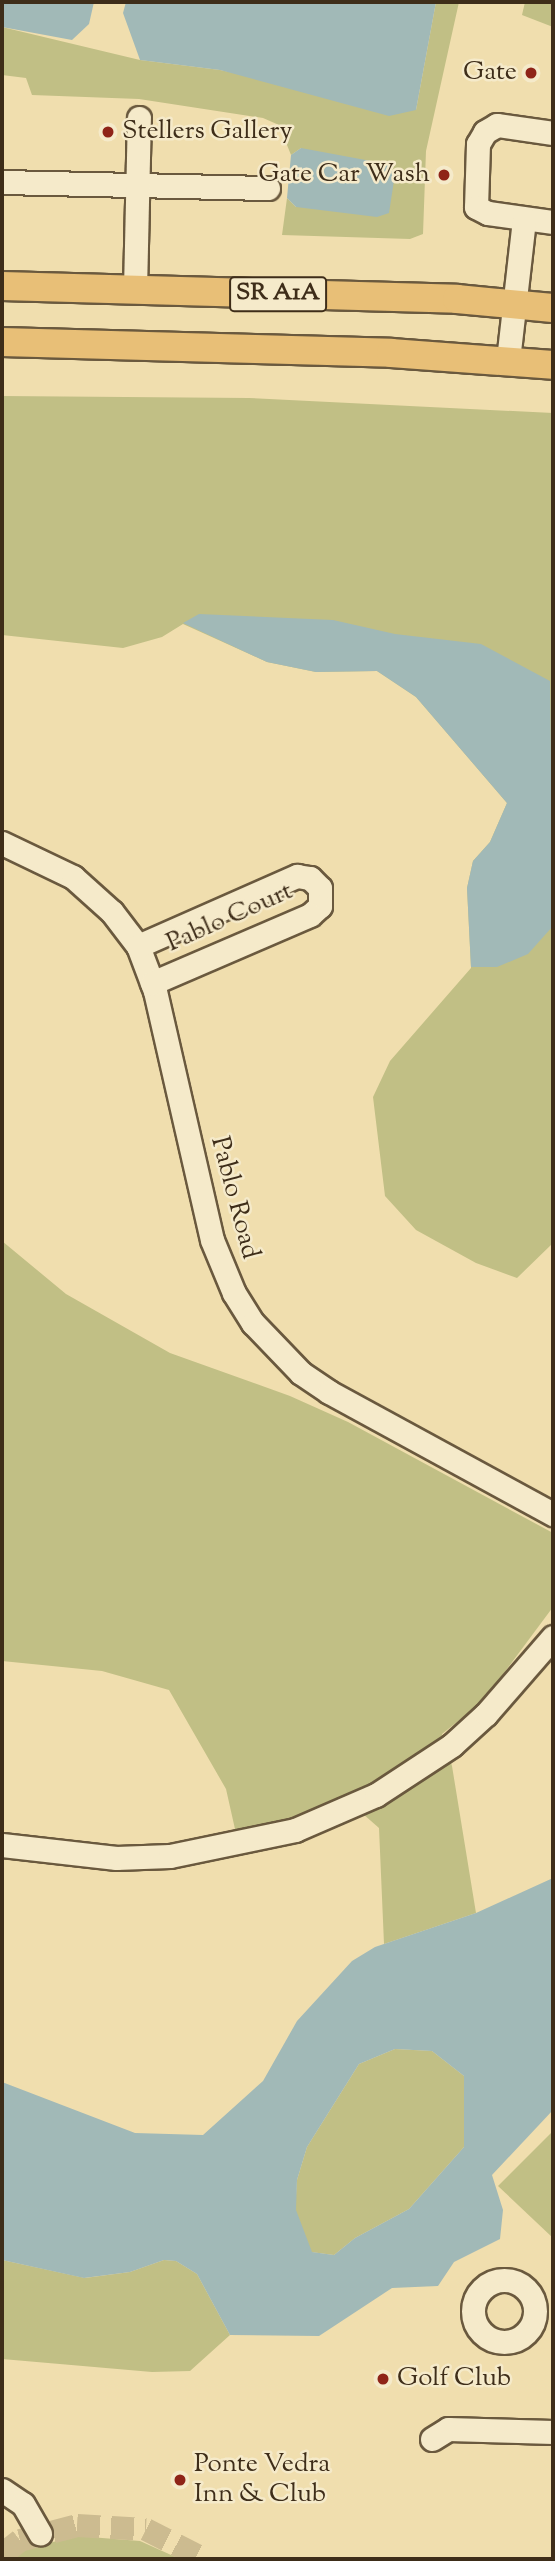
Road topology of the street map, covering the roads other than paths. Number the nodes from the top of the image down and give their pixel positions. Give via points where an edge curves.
1 (139, 118) dead end
2 (553, 133) edge
3 (2, 182) edge
4 (137, 185) junction
5 (268, 188) dead end
6 (524, 219) junction
7 (553, 222) edge
8 (2, 286) edge
9 (135, 290) junction
10 (514, 306) junction
11 (553, 308) edge
12 (2, 342) edge
13 (508, 360) junction
14 (553, 365) edge
15 (2, 843) edge
16 (138, 946) junction
17 (152, 983) junction
18 (553, 1514) edge
19 (553, 1638) edge
20 (2, 1845) edge
21 (553, 2432) edge
22 (432, 2439) dead end
23 (2, 2490) edge
24 (40, 2533) dead end

1 - 4 street
2 - 6 street via 498,125 485,132 478,144 476,207
3 - 4 street
4 - 5 street
4 - 9 street
6 - 7 street
6 - 10 street
8 - 9 main road, SR A1A
9 - 10 main road, SR A1A via 457,299
10 - 11 main road, SR A1A
10 - 13 street
12 - 13 main road, SR A1A
13 - 14 main road, SR A1A
15 - 16 street, Pablo Road via 74,877
16 - 17 street, Pablo Road
16 - 17 street, Pablo Court via 297,876 310,878 320,888 320,906 310,915
17 - 18 street, Pablo Road via 212,1240 234,1293 253,1323 291,1363 329,1392
19 - 20 street via 452,1745 376,1795 295,1830 170,1856 116,1858
21 - 22 street via 448,2429
23 - 24 street via 23,2504

